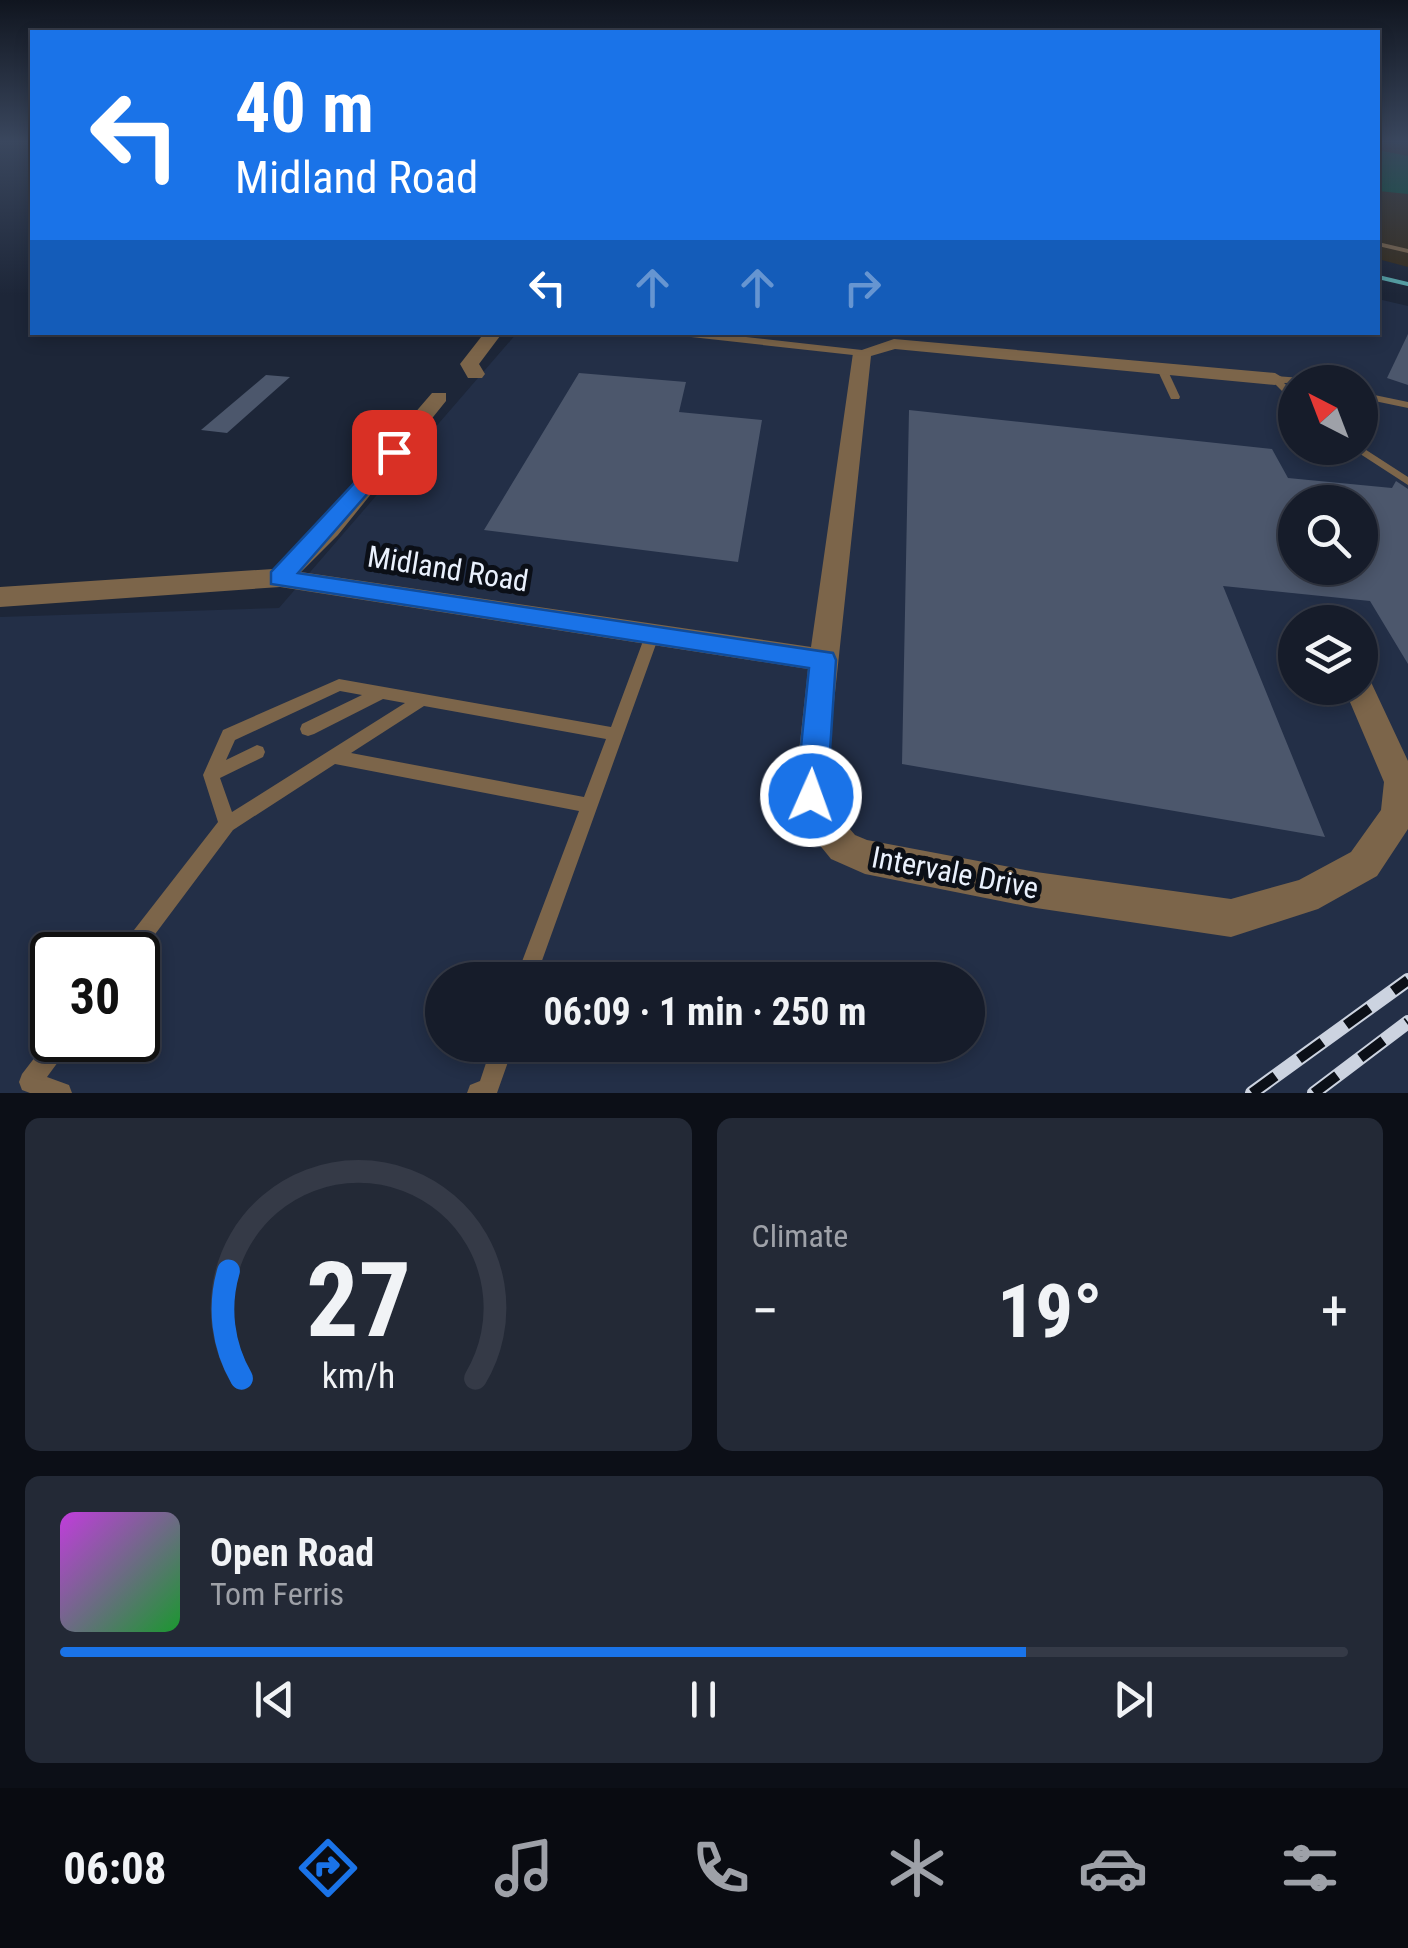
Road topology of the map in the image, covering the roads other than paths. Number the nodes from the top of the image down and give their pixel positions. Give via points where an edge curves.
1 (1380, 244) edge
2 (1408, 251) edge
3 (493, 335) edge
4 (700, 335) edge
5 (862, 353) junction
6 (1162, 369) junction
7 (475, 374) dead end
8 (1278, 387) edge
9 (1175, 396) dead end
10 (440, 397) dead end
11 (1378, 399) edge
12 (1408, 405) edge
13 (1378, 462) edge
14 (1408, 482) edge
15 (280, 578) junction
16 (0, 597) edge
17 (652, 632) junction
18 (823, 660) junction
19 (379, 694) junction
20 (419, 702) junction
21 (1367, 705) edge
22 (308, 728) dead end
23 (612, 734) junction
24 (257, 752) dead end
25 (333, 757) junction
26 (210, 775) junction
27 (586, 804) junction
28 (227, 824) junction
29 (145, 932) edge
30 (532, 962) edge
31 (45, 1062) edge
32 (497, 1062) edge
33 (61, 1093) edge
34 (478, 1093) edge

1 - 2 lane
3 - 7 street via 470,364
4 - 5 lane
5 - 6 street via 894,344
5 - 18 street, Intervale Drive
6 - 8 street
6 - 9 lane
10 - 15 street
11 - 12 lane
13 - 14 lane
15 - 16 street, Midland Road
15 - 17 street, Midland Road
17 - 18 street, Midland Road
17 - 23 lane
18 - 21 street, Intervale Drive via 811,796 817,816 843,847 878,861 1036,890 1231,918 1305,896 1364,864 1398,815 1402,782
19 - 20 lane
19 - 22 lane
19 - 26 lane via 339,685 229,735
20 - 23 lane
20 - 25 lane
23 - 27 lane
24 - 26 lane
25 - 27 lane
25 - 28 lane
26 - 28 lane
27 - 30 lane
28 - 29 lane
31 - 33 lane via 30,1082
32 - 34 lane via 488,1089

